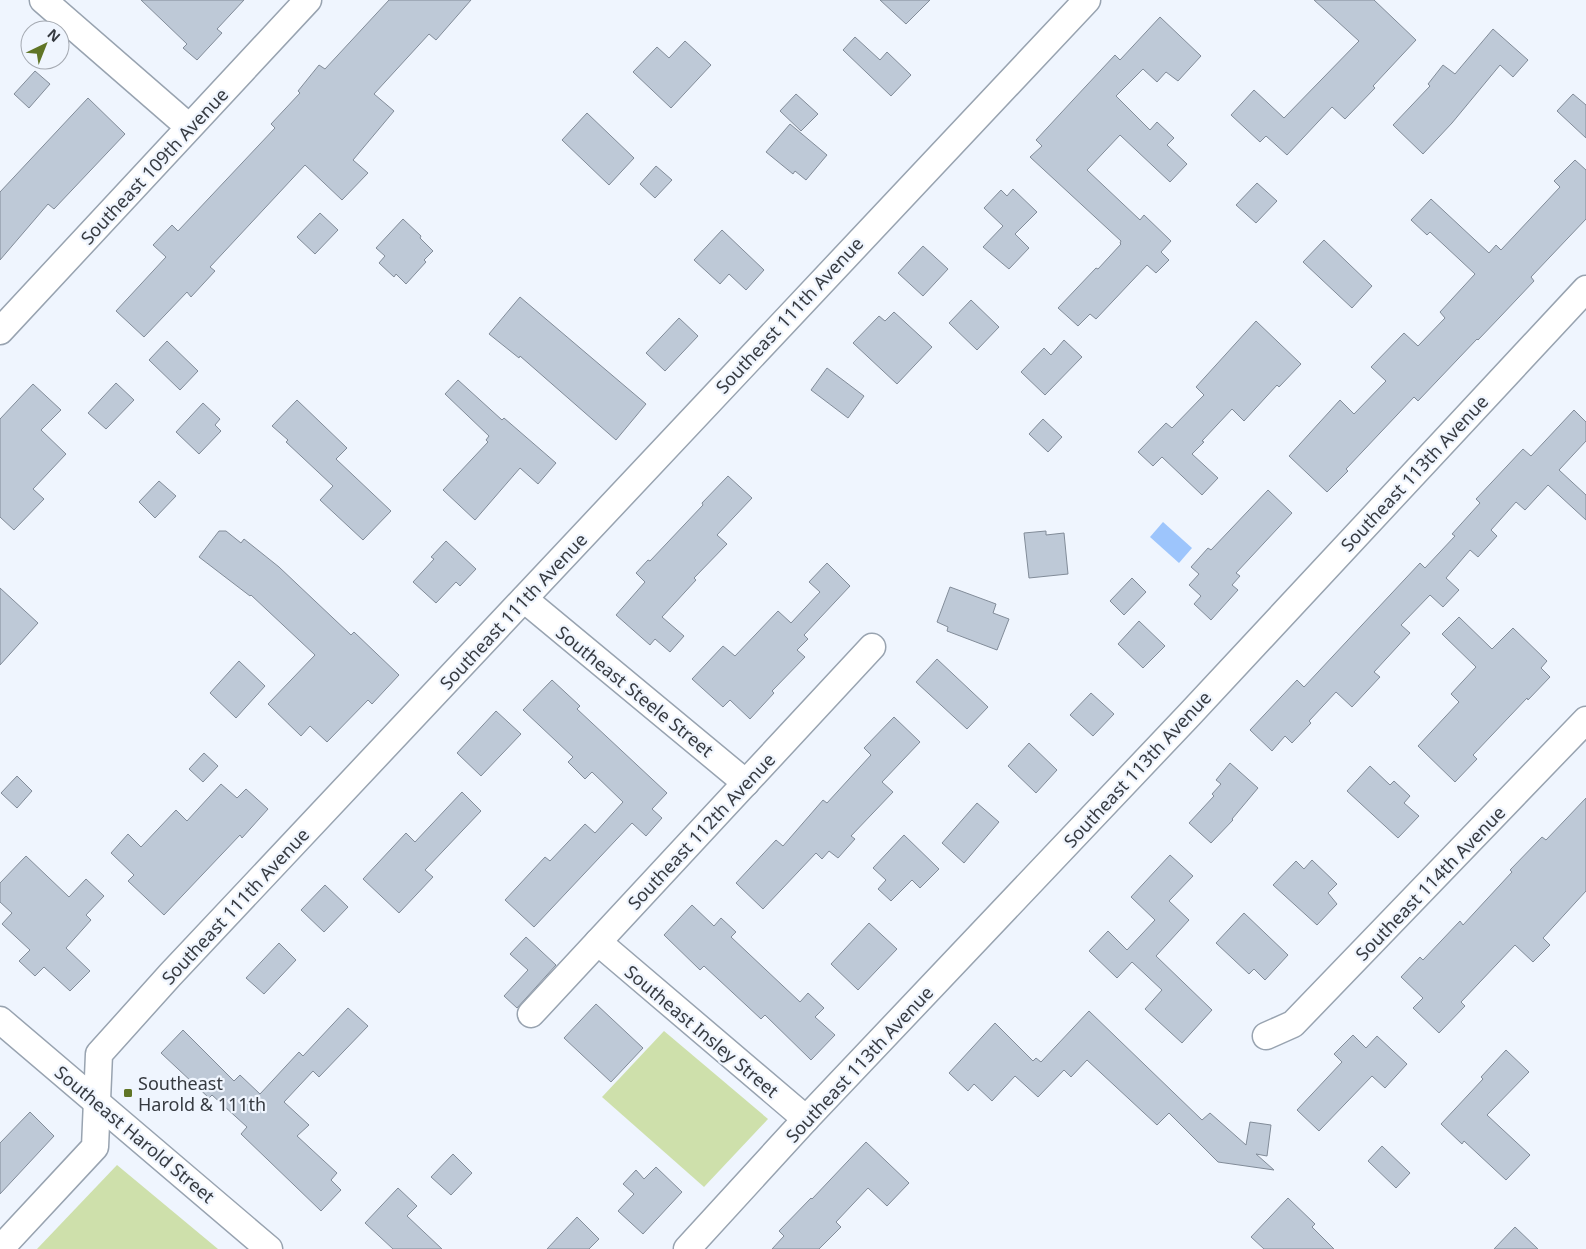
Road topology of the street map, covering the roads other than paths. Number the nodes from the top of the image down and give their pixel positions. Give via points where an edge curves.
1 (43, 0) edge
2 (308, 0) edge
3 (1086, 0) edge
4 (189, 127) junction
5 (1586, 289) edge
6 (0, 331) edge
7 (524, 599) junction
8 (872, 647) dead end
9 (1586, 720) edge
10 (746, 782) junction
11 (598, 942) junction
12 (531, 1014) dead end
13 (0, 1020) edge
14 (1266, 1036) dead end
15 (97, 1101) junction
16 (806, 1119) junction
17 (0, 1249) edge
18 (269, 1249) edge
19 (687, 1249) edge

1 - 4 street
2 - 4 street, Southeast 109th Avenue
3 - 7 street, Southeast 111th Avenue
4 - 6 street, Southeast 109th Avenue
5 - 16 street, Southeast 113th Avenue
7 - 10 street, Southeast Steele Street
7 - 15 street, Southeast 111th Avenue via 99,1054
8 - 10 street, Southeast 112th Avenue
9 - 14 street, Southeast 114th Avenue via 1293,1024
10 - 11 street, Southeast 112th Avenue
11 - 12 street, Southeast 112th Avenue
11 - 16 street, Southeast Insley Street
13 - 15 street, Southeast Harold Street
15 - 17 street, Southeast 111th Avenue via 95,1146
15 - 18 street, Southeast Harold Street
16 - 19 street, Southeast 113th Avenue

